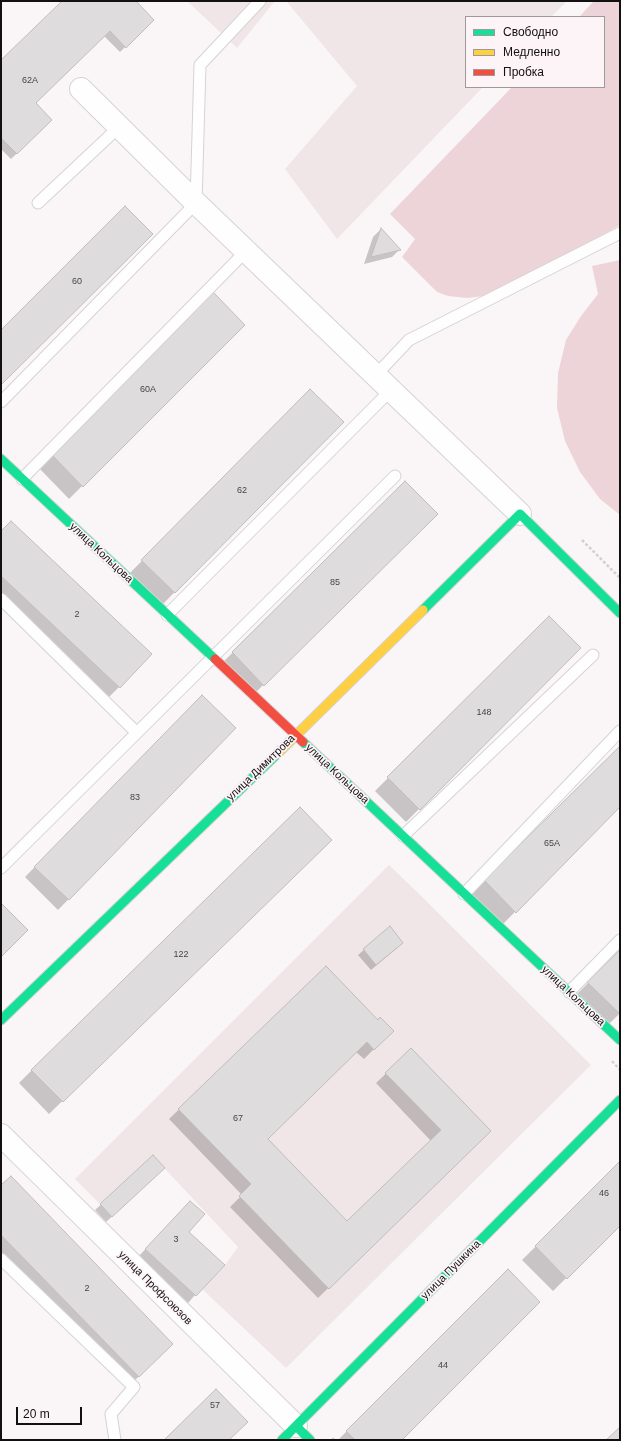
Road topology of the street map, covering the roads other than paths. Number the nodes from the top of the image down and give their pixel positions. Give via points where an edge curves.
1 (260, 1) edge
2 (81, 89) dead end
3 (119, 127) junction
4 (38, 203) dead end
5 (196, 203) junction
6 (620, 232) edge
7 (246, 251) junction
8 (376, 375) junction
9 (392, 390) junction
10 (1, 402) edge
11 (1, 459) edge
12 (395, 476) dead end
13 (22, 479) junction
14 (520, 514) junction
15 (1, 599) edge
16 (620, 613) edge
17 (167, 614) junction
18 (593, 655) dead end
19 (213, 658) junction
20 (620, 731) edge
21 (136, 732) junction
22 (296, 735) junction
23 (403, 836) junction
24 (1, 868) edge
25 (464, 894) junction
26 (620, 940) edge
27 (569, 992) junction
28 (1, 1020) edge
29 (620, 1040) edge
30 (620, 1100) edge
31 (1, 1135) edge
32 (1, 1258) edge
33 (296, 1435) edge
34 (115, 1440) edge

1 - 5 lane via 200,65
2 - 3 street
3 - 4 lane
3 - 5 street
5 - 7 street
5 - 10 lane
6 - 8 lane via 409,340
7 - 8 street
7 - 13 lane
8 - 9 street
9 - 14 street
9 - 17 lane
11 - 13 main road, улица Кольцова
12 - 19 lane
13 - 17 main road, улица Кольцова
14 - 16 main road
14 - 22 main road, улица Димитрова
15 - 21 lane
17 - 19 main road, улица Кольцова
18 - 23 lane
19 - 21 lane
19 - 22 main road, улица Кольцова
20 - 25 lane
21 - 24 lane
22 - 23 main road, улица Кольцова
22 - 28 main road, улица Димитрова
23 - 25 main road, улица Кольцова
25 - 27 main road, улица Кольцова
26 - 27 lane
27 - 29 main road, улица Кольцова
30 - 33 main road, улица Пушкина
31 - 33 street, улица Профсоюзов
32 - 34 lane via 134,1387 111,1414

